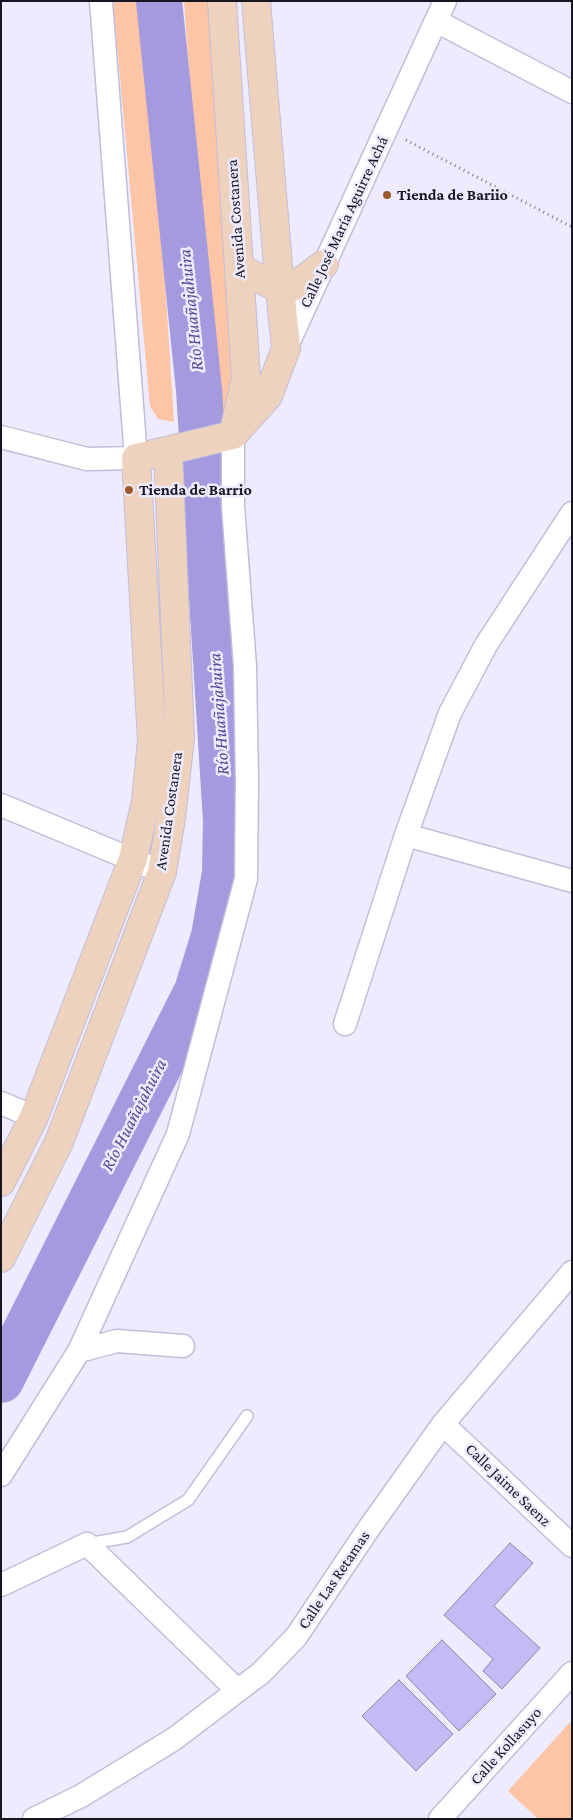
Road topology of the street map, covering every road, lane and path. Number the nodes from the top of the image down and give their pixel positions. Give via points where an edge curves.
1 (101, 1) edge
2 (222, 1) edge
3 (256, 1) edge
4 (440, 11) edge
5 (572, 92) edge
6 (387, 130) junction
7 (572, 227) edge
8 (324, 264) junction
9 (240, 268) junction
10 (280, 288) junction
11 (286, 348) junction
12 (233, 435) junction
13 (1, 436) edge
14 (186, 446) junction
15 (136, 458) junction
16 (572, 513) edge
17 (1, 805) edge
18 (406, 835) junction
19 (133, 859) junction
20 (162, 872) junction
21 (572, 881) edge
22 (345, 1024) dead end
23 (1, 1103) edge
24 (34, 1117) junction
25 (1, 1182) edge
26 (1, 1258) edge
27 (572, 1272) edge
28 (183, 1346) dead end
29 (79, 1351) junction
30 (247, 1416) dead end
31 (443, 1424) junction
32 (1, 1475) edge
33 (87, 1544) junction
34 (572, 1546) edge
35 (1, 1585) edge
36 (572, 1673) edge
37 (237, 1690) junction
38 (34, 1819) edge
39 (440, 1819) edge

1 - 15 street
2 - 9 main road, Avenida Costanera
3 - 10 main road
4 - 5 street
4 - 6 street, Calle José María Aguirre Achá
6 - 7 path
6 - 8 street, Calle José María Aguirre Achá
8 - 10 main road via 295,286
8 - 11 street, Calle José María Aguirre Achá
9 - 10 main road
9 - 12 main road, Avenida Costanera via 246,378
10 - 11 main road
11 - 12 main road, Calle José María Aguirre Achá via 268,396
12 - 14 main road
12 - 29 street via 233,506 245,666 246,879 178,1134
13 - 15 street via 87,459
14 - 15 main road
14 - 20 main road, Avenida Costanera via 180,738 172,818
15 - 19 main road, Avenida Costanera via 152,740 146,801
16 - 18 street via 486,646 450,713
17 - 19 street
18 - 21 street
18 - 22 street
19 - 20 street
19 - 24 main road, Avenida Costanera
20 - 26 main road, Avenida Costanera via 59,1142
23 - 24 street
24 - 25 main road, Avenida Costanera
27 - 31 street, Calle Las Retamas
28 - 29 street via 117,1341
29 - 32 street
30 - 33 lane via 188,1500 127,1537
31 - 34 street, Calle Jaime Saenz
31 - 37 street, Calle Las Retamas via 296,1637 261,1673
33 - 35 street
33 - 37 street
36 - 39 street, Calle Kollasuyo
37 - 38 street, Calle Las Retamas via 174,1739 81,1796

